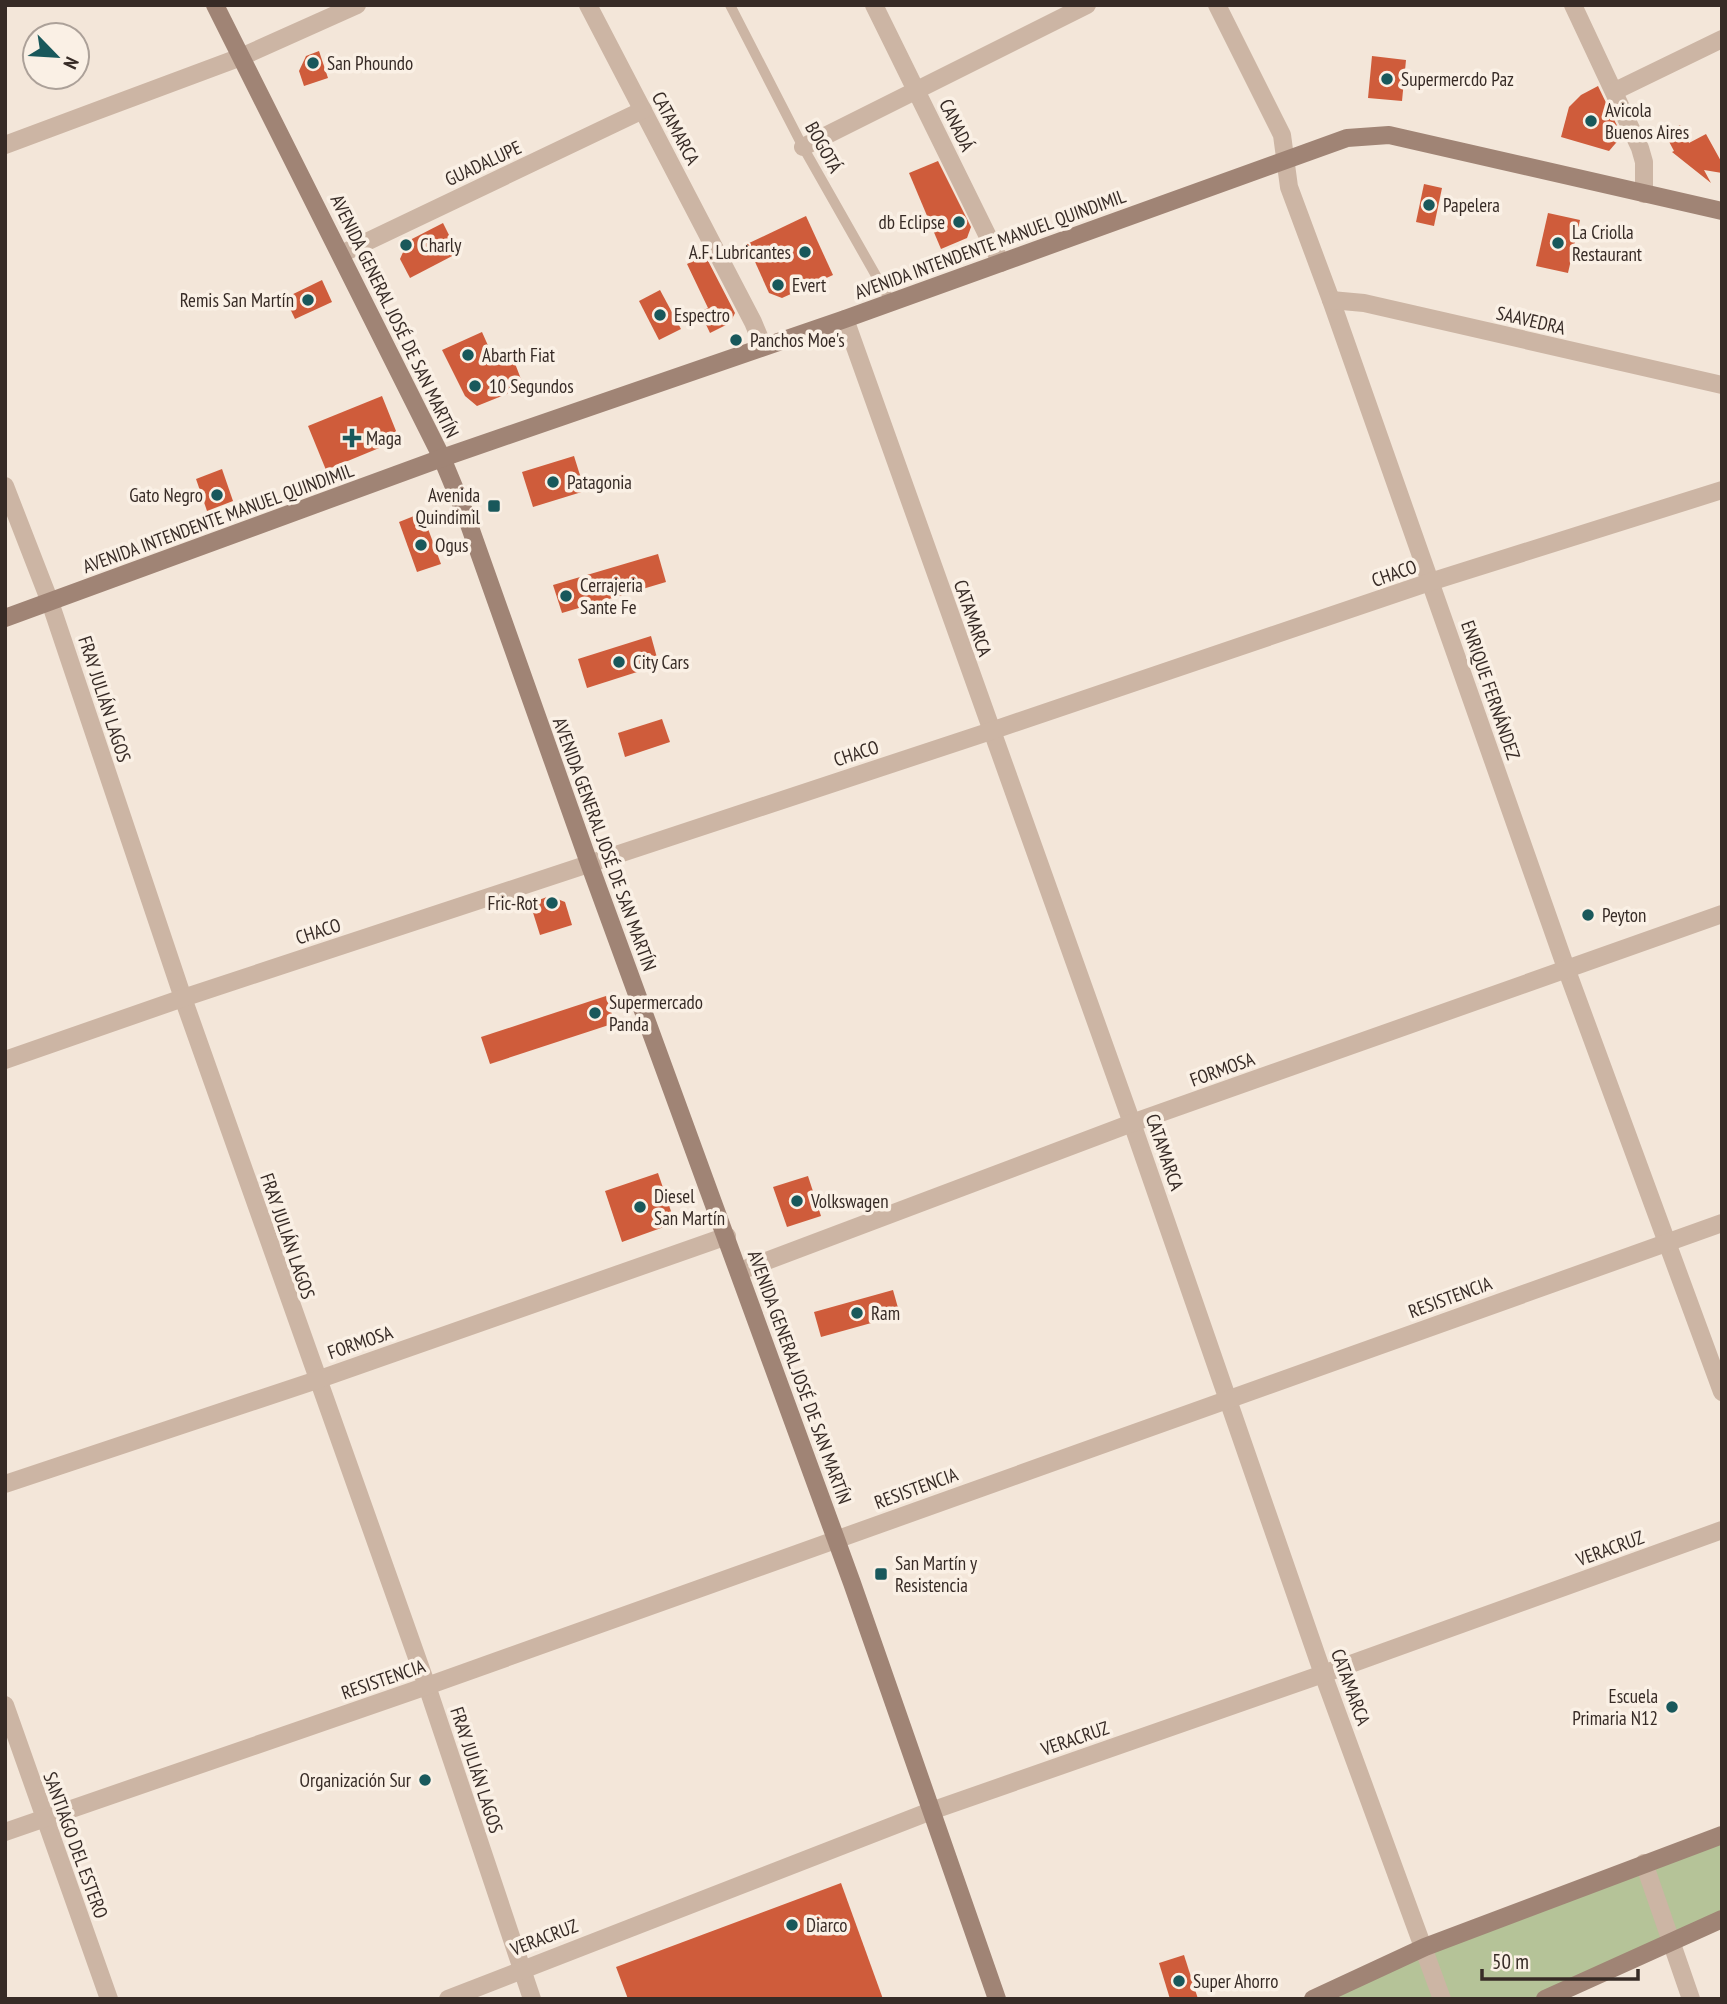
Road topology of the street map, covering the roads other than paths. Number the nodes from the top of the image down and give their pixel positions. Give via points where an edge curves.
1 (215, 5) edge
2 (357, 5) edge
3 (588, 5) edge
4 (730, 5) edge
5 (874, 5) edge
6 (1087, 5) edge
7 (1217, 5) edge
8 (1573, 5) edge
9 (1722, 39) edge
10 (241, 57) junction
11 (917, 91) junction
12 (1615, 91) junction
13 (643, 110) junction
14 (5, 145) edge
15 (803, 148) junction
16 (1285, 160) junction
17 (1644, 194) junction
18 (1722, 211) edge
19 (341, 254) junction
20 (1001, 263) junction
21 (1331, 300) junction
22 (891, 302) junction
23 (845, 319) junction
24 (763, 346) junction
25 (1722, 385) edge
26 (442, 458) junction
27 (5, 486) edge
28 (1722, 491) edge
29 (1430, 582) junction
30 (50, 602) junction
31 (5, 618) edge
32 (991, 731) junction
33 (589, 863) junction
34 (1722, 914) edge
35 (1566, 968) junction
36 (183, 998) junction
37 (5, 1059) edge
38 (1132, 1123) junction
39 (1722, 1223) edge
40 (727, 1236) junction
41 (1667, 1242) junction
42 (740, 1271) junction
43 (317, 1380) junction
44 (1722, 1392) edge
45 (1229, 1399) junction
46 (5, 1484) edge
47 (1722, 1530) edge
48 (836, 1539) junction
49 (1324, 1674) junction
50 (427, 1686) junction
51 (5, 1705) edge
52 (931, 1811) junction
53 (44, 1818) junction
54 (5, 1832) edge
55 (1722, 1835) edge
56 (1644, 1863) junction
57 (1722, 1919) edge
58 (1671, 1941) junction
59 (1425, 1947) junction
60 (521, 1969) junction
61 (109, 1999) edge
62 (448, 1999) edge
63 (532, 1999) edge
64 (997, 1999) edge
65 (1314, 1999) edge
66 (1443, 1999) edge
67 (1545, 1999) edge
68 (1691, 1999) edge

1 - 10 main road, AVENIDA GENERAL JOSÉ DE SAN MARTÍN
2 - 10 street
3 - 13 street, CATAMARCA
4 - 15 lane, BOGOTÁ
5 - 11 street, CANADÁ
6 - 11 street
7 - 16 street, ENRIQUE FERNÁNDEZ via 1282,135
8 - 12 street
9 - 12 street
10 - 14 street
10 - 19 main road, AVENIDA GENERAL JOSÉ DE SAN MARTÍN
11 - 15 street
11 - 20 street, CANADÁ
12 - 17 street via 1644,162
13 - 19 street, GUADALUPE
13 - 24 street, CATAMARCA
15 - 22 lane, BOGOTÁ
16 - 17 main road, AVENIDA INTENDENTE MANUEL QUINDIMIL via 1347,138 1389,135
16 - 20 main road, AVENIDA INTENDENTE MANUEL QUINDIMIL
16 - 21 street, ENRIQUE FERNÁNDEZ via 1289,187
17 - 18 main road, AVENIDA INTENDENTE MANUEL QUINDIMIL
19 - 26 main road, AVENIDA GENERAL JOSÉ DE SAN MARTÍN
20 - 22 main road, AVENIDA INTENDENTE MANUEL QUINDIMIL
21 - 25 street, SAAVEDRA via 1364,303
21 - 29 street, ENRIQUE FERNÁNDEZ
22 - 23 main road, AVENIDA INTENDENTE MANUEL QUINDIMIL
23 - 24 main road, AVENIDA INTENDENTE MANUEL QUINDIMIL
23 - 32 street, CATAMARCA
24 - 26 main road, AVENIDA INTENDENTE MANUEL QUINDIMIL
26 - 30 main road, AVENIDA INTENDENTE MANUEL QUINDIMIL
26 - 33 main road, AVENIDA GENERAL JOSÉ DE SAN MARTÍN
27 - 30 street, FRAY JULIÁN LAGOS
28 - 29 street, CHACO
29 - 32 street, CHACO
29 - 35 street, ENRIQUE FERNÁNDEZ
30 - 31 main road, AVENIDA INTENDENTE MANUEL QUINDIMIL
30 - 36 street, FRAY JULIÁN LAGOS
32 - 33 street, CHACO
32 - 38 street, CATAMARCA
33 - 36 street, CHACO
33 - 40 main road, AVENIDA GENERAL JOSÉ DE SAN MARTÍN
34 - 35 street, FORMOSA
35 - 38 street, FORMOSA
35 - 41 street, ENRIQUE FERNÁNDEZ
36 - 37 street, CHACO
36 - 43 street, FRAY JULIÁN LAGOS
38 - 42 street, FORMOSA
38 - 45 street, CATAMARCA
39 - 41 street, RESISTENCIA
40 - 42 main road, AVENIDA GENERAL JOSÉ DE SAN MARTÍN
40 - 43 street, FORMOSA
41 - 44 street, ENRIQUE FERNÁNDEZ
41 - 45 street, RESISTENCIA
42 - 48 main road, AVENIDA GENERAL JOSÉ DE SAN MARTÍN
43 - 46 street, FORMOSA
43 - 50 street, FRAY JULIÁN LAGOS
45 - 48 street, RESISTENCIA
45 - 49 street, CATAMARCA
47 - 49 street, VERACRUZ
48 - 50 street, RESISTENCIA
48 - 52 main road, AVENIDA GENERAL JOSÉ DE SAN MARTÍN
49 - 52 street, VERACRUZ
49 - 59 street, CATAMARCA
50 - 53 street, RESISTENCIA
50 - 60 street, FRAY JULIÁN LAGOS
51 - 53 street, SANTIAGO DEL ESTERO
52 - 60 street, VERACRUZ
52 - 64 main road, AVENIDA GENERAL JOSÉ DE SAN MARTÍN
53 - 54 street, RESISTENCIA
53 - 61 street, SANTIAGO DEL ESTERO
55 - 56 main road
56 - 58 street
56 - 59 main road
57 - 58 main road
58 - 67 main road
58 - 68 street
59 - 65 main road
59 - 66 street, CATAMARCA
60 - 62 street, VERACRUZ
60 - 63 street, FRAY JULIÁN LAGOS

